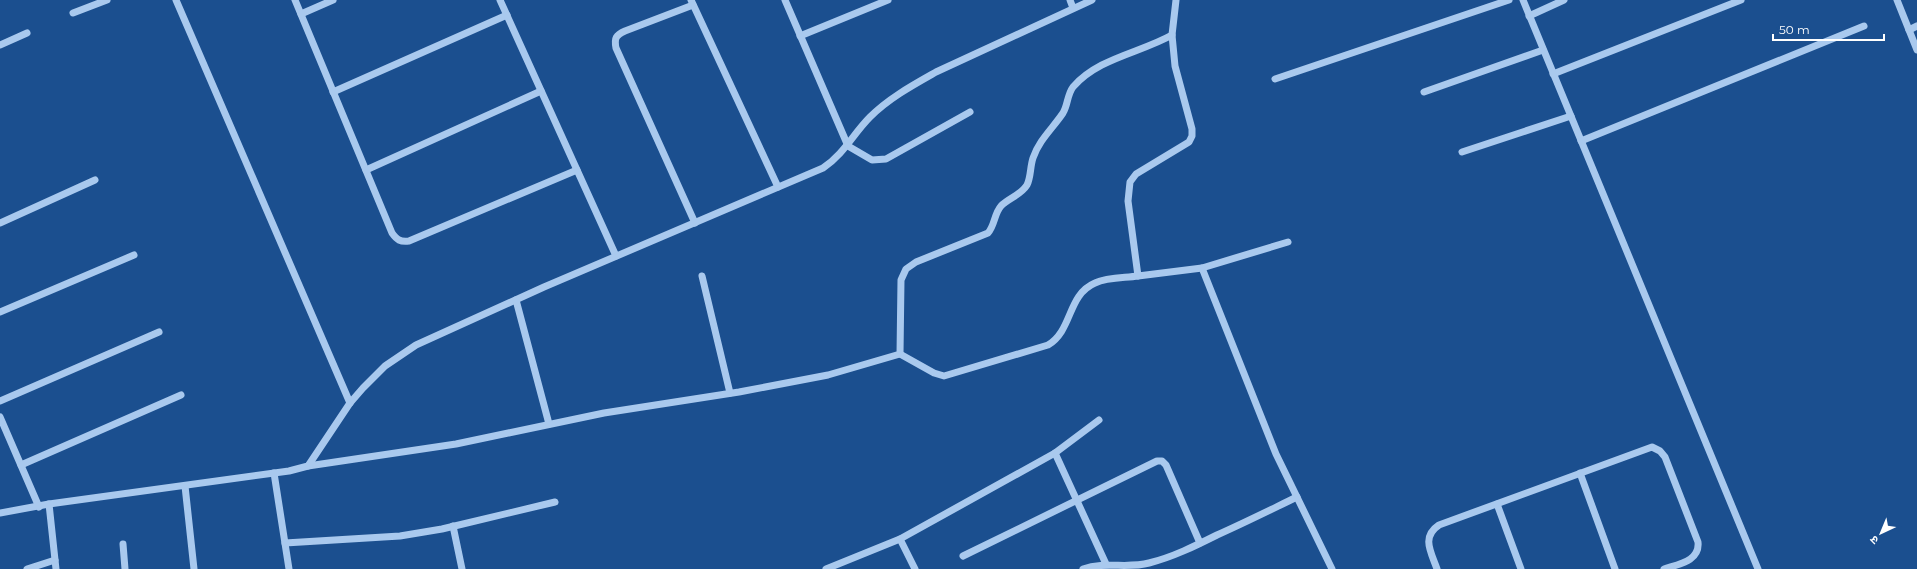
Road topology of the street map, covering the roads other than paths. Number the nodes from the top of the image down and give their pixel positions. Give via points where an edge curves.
1 (107, 0) edge
2 (176, 0) edge
3 (295, 0) edge
4 (333, 0) edge
5 (500, 0) edge
6 (785, 0) edge
7 (888, 0) edge
8 (1070, 0) edge
9 (1092, 0) edge
10 (1176, 0) edge
11 (1509, 0) edge
12 (1522, 0) edge
13 (1564, 0) edge
14 (1741, 0) edge
15 (1897, 0) edge
16 (692, 3) edge
17 (1073, 8) junction
18 (73, 13) dead end
19 (301, 14) junction
20 (506, 14) junction
21 (1529, 16) junction
22 (1864, 26) dead end
23 (1917, 26) edge
24 (1909, 30) junction
25 (27, 33) dead end
26 (1172, 35) junction
27 (800, 36) junction
28 (0, 45) edge
29 (1543, 50) junction
30 (1917, 50) edge
31 (1553, 74) junction
32 (1275, 79) dead end
33 (541, 91) junction
34 (333, 92) junction
35 (1424, 92) dead end
36 (970, 112) dead end
37 (1571, 116) junction
38 (1581, 141) junction
39 (848, 146) junction
40 (1462, 152) dead end
41 (366, 170) junction
42 (577, 170) junction
43 (95, 180) dead end
44 (778, 187) junction
45 (0, 223) edge
46 (695, 223) junction
47 (1288, 242) dead end
48 (134, 255) dead end
49 (616, 256) junction
50 (1202, 268) junction
51 (702, 276) dead end
52 (1138, 276) junction
53 (516, 300) junction
54 (0, 312) edge
55 (159, 332) dead end
56 (900, 354) junction
57 (730, 393) junction
58 (181, 395) dead end
59 (0, 401) edge
60 (350, 403) junction
61 (0, 417) edge
62 (1099, 420) dead end
63 (549, 424) junction
64 (1055, 453) junction
65 (21, 465) junction
66 (308, 466) junction
67 (274, 473) junction
68 (1580, 473) junction
69 (185, 486) junction
70 (1297, 497) junction
71 (1077, 501) junction
72 (555, 502) dead end
73 (49, 504) junction
74 (1497, 504) junction
75 (39, 507) junction
76 (0, 512) edge
77 (453, 526) junction
78 (900, 539) junction
79 (285, 543) junction
80 (1200, 543) junction
81 (123, 544) dead end
82 (963, 556) dead end
83 (55, 560) junction
84 (1106, 564) junction
85 (27, 569) edge
86 (56, 569) edge
87 (125, 569) edge
88 (194, 569) edge
89 (289, 569) edge
90 (462, 569) edge
91 (826, 569) edge
92 (915, 569) edge
93 (1083, 569) edge
94 (1332, 569) edge
95 (1437, 569) edge
96 (1521, 569) edge
97 (1615, 569) edge
98 (1664, 569) edge
99 (1758, 569) edge

1 - 18 street
2 - 60 street
3 - 19 street
4 - 19 street
5 - 20 street
6 - 27 street
7 - 27 street
8 - 17 street
9 - 17 street
10 - 26 street
11 - 32 street
12 - 21 street
13 - 21 street
14 - 31 street
15 - 24 street
16 - 44 street
16 - 46 street via 625,31 614,40
17 - 39 street via 936,72 912,86 888,101 870,117
19 - 34 street
20 - 33 street
20 - 34 street
21 - 29 street
22 - 38 street
23 - 24 street
24 - 30 street
25 - 28 street
26 - 52 street via 1175,66 1192,136 1189,142 1136,174 1130,182 1128,201
26 - 56 street via 1106,62 1073,87 1063,112 1045,135 1033,159 1026,186 997,211 988,233 916,262 906,269 901,280
27 - 39 street
29 - 31 street
29 - 35 street
31 - 37 street
33 - 41 street
33 - 42 street
34 - 41 street
36 - 39 street via 886,159 872,160
37 - 38 street
37 - 40 street
38 - 99 street
39 - 44 street via 823,168
41 - 42 street via 392,232 396,239 402,242
42 - 49 street
43 - 45 street
44 - 46 street
46 - 49 street
47 - 50 street
48 - 54 street
49 - 53 street
50 - 52 street
50 - 70 street via 1276,454
51 - 57 street
52 - 56 street via 1101,281 1084,290 1076,298 1062,333 1048,345 944,376
53 - 60 street via 416,345 385,366
53 - 63 street
55 - 59 street
56 - 57 street via 828,375
57 - 63 street
58 - 65 street
60 - 66 street
61 - 65 street
62 - 64 street
63 - 66 street via 456,444
64 - 71 street
64 - 78 street
65 - 75 street
66 - 67 street
67 - 69 street
67 - 79 street
68 - 74 street
68 - 97 street
68 - 98 street via 1644,449 1652,447 1660,451 1699,550 1695,557
69 - 73 street
69 - 88 street
70 - 80 street
70 - 94 street
71 - 80 street via 1151,463 1162,462 1166,465
71 - 82 street
71 - 84 street
72 - 77 street
73 - 75 street
73 - 83 street
74 - 95 street via 1431,530 1428,538
74 - 96 street
75 - 76 street
77 - 79 street via 400,536
77 - 90 street
78 - 91 street
78 - 92 street
79 - 89 street
80 - 84 street via 1180,553 1149,563 1126,566
81 - 87 street
83 - 85 street
83 - 86 street
84 - 93 street

